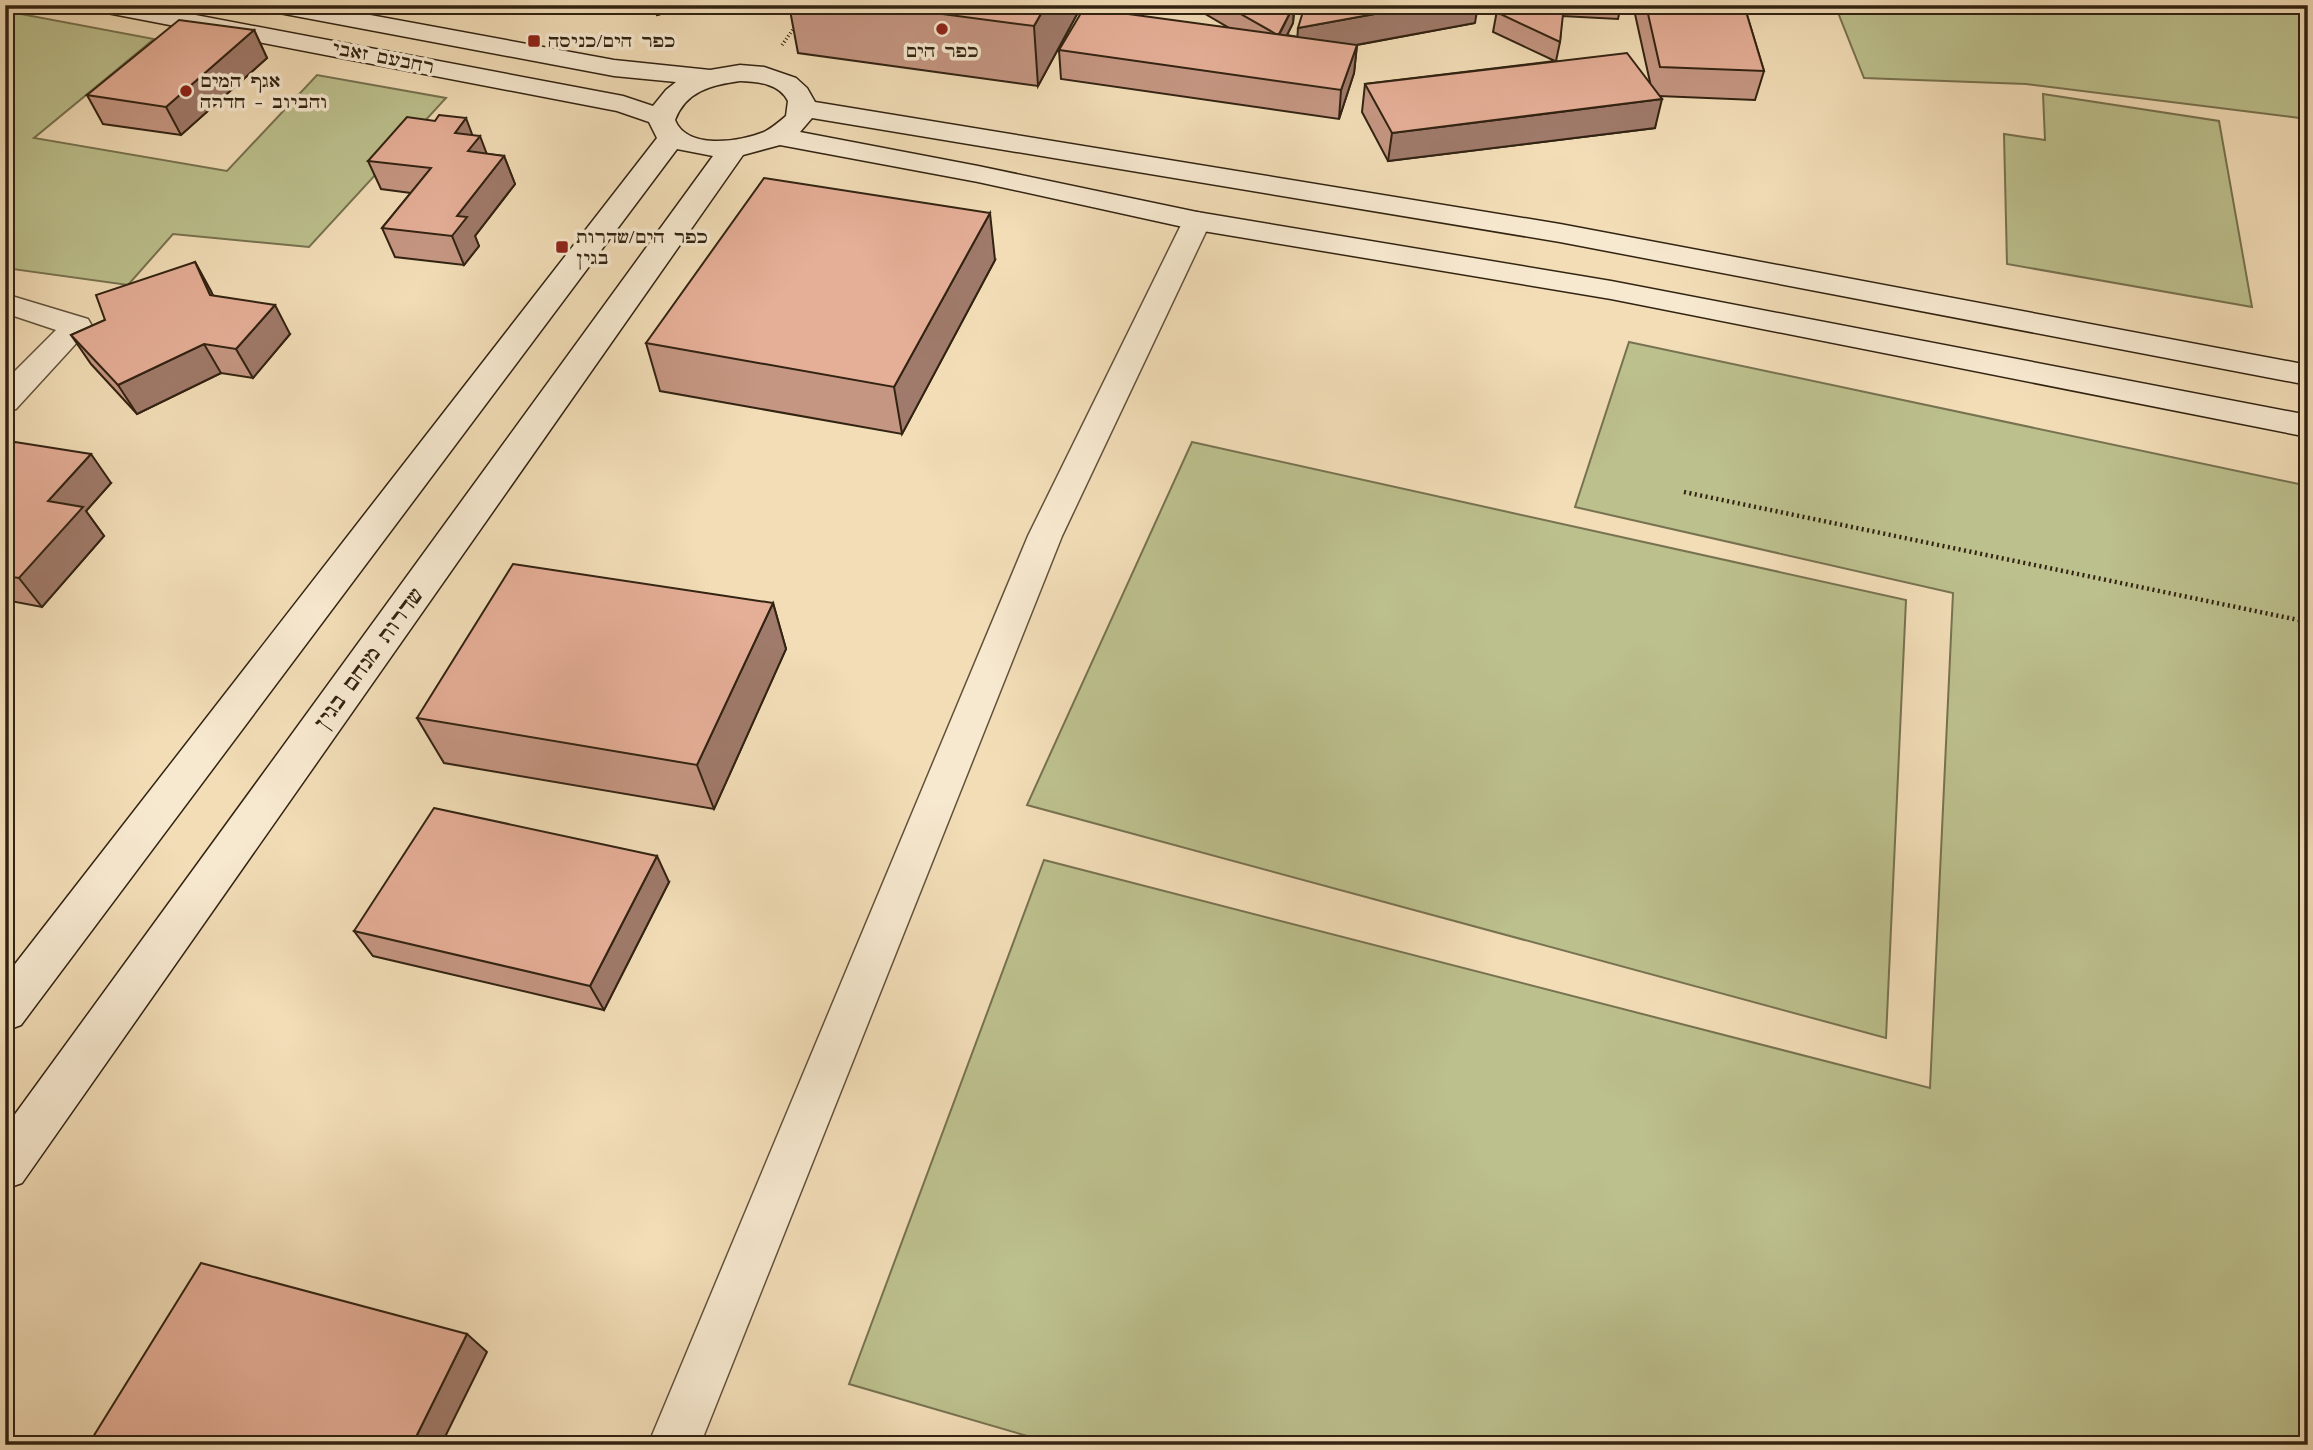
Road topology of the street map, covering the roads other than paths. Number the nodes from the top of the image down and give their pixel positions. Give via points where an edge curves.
1 (102, 5) edge
2 (274, 5) edge
3 (710, 78) junction
4 (802, 108) junction
5 (667, 127) junction
6 (778, 136) junction
7 (732, 150) junction
8 (1198, 221) junction
9 (5, 303) edge
10 (2308, 375) edge
11 (5, 401) edge
12 (2308, 426) edge
13 (5, 1011) edge
14 (5, 1167) edge
15 (674, 1445) edge

1 - 5 street, רחבעם זאבי via 623,104
2 - 3 street, רחבעם זאבי via 614,68
3 - 4 street via 761,74 792,86
3 - 5 street via 678,93 665,107
4 - 6 street via 799,118
4 - 10 street via 1560,233
5 - 7 street, רחבעם זאבי via 688,145
5 - 13 street
6 - 7 street, רחבעם זאבי
6 - 8 street
7 - 14 street, שדרות מנחם בגין
8 - 12 street via 1611,290
8 - 15 street via 1045,536
9 - 11 street via 78,326

